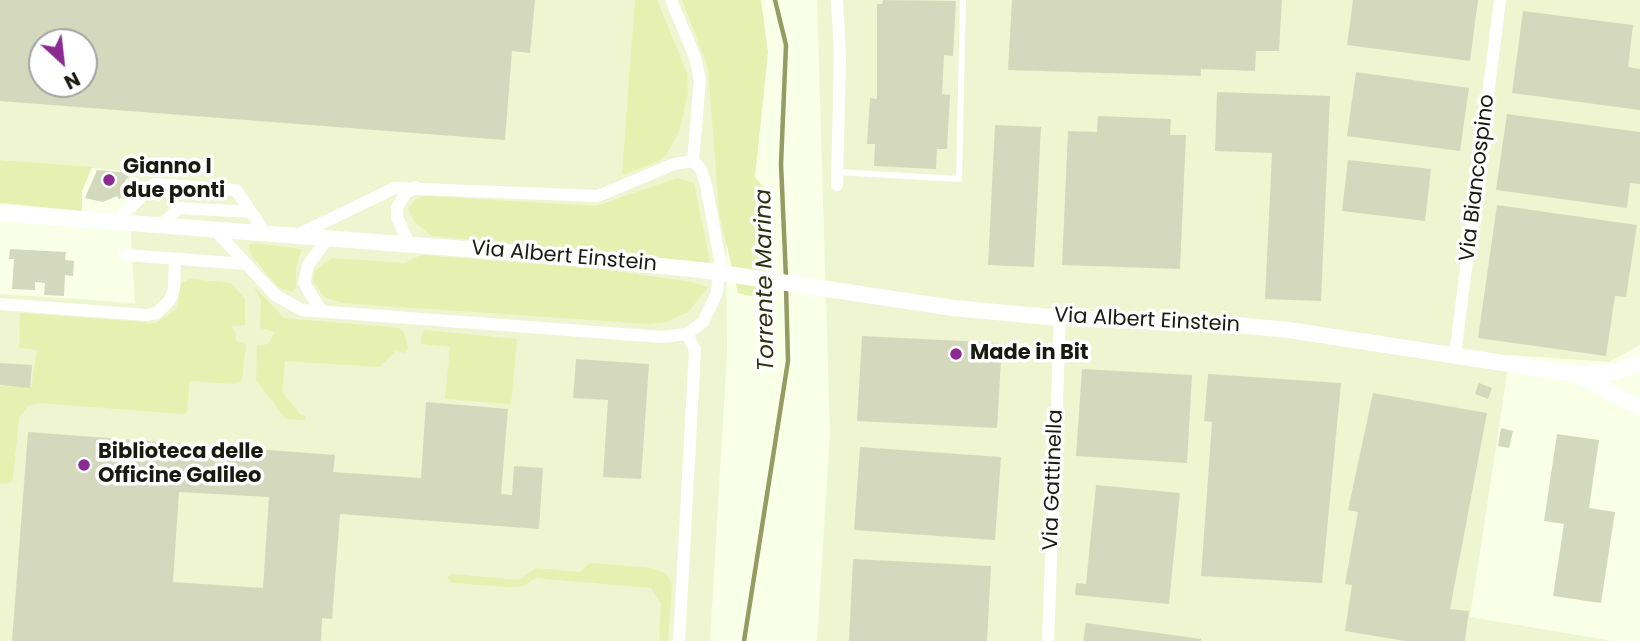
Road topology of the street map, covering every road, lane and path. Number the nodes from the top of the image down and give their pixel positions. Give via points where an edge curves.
1 (671, 0) edge
2 (837, 0) edge
3 (962, 0) edge
4 (1500, 0) edge
5 (693, 161) junction
6 (837, 178) joint
7 (416, 187) junction
8 (251, 212) junction
9 (0, 213) edge
10 (115, 223) junction
11 (160, 226) junction
12 (215, 230) junction
13 (266, 234) junction
14 (295, 236) junction
15 (328, 238) junction
16 (409, 244) junction
17 (125, 256) dead end
18 (175, 259) junction
19 (246, 264) junction
20 (0, 304) edge
21 (323, 312) junction
22 (1060, 318) junction
23 (687, 334) junction
24 (1455, 355) junction
25 (1640, 363) edge
26 (1574, 374) junction
27 (1640, 408) edge
28 (679, 641) edge
29 (1048, 641) edge

1 - 5 street via 700,80
2 - 6 street
3 - 6 lane via 959,179
4 - 24 street, Via Biancospino
5 - 7 street via 674,164 598,196
5 - 23 street via 706,184 720,260 711,309
7 - 14 street via 388,190
7 - 16 street via 397,208
8 - 10 street via 236,190 154,184
8 - 11 street via 179,208
8 - 13 street
9 - 10 street, Via Albert Einstein
10 - 11 street, Via Albert Einstein
11 - 12 street, Via Albert Einstein
12 - 13 street, Via Albert Einstein
12 - 19 street
13 - 14 street, Via Albert Einstein
14 - 15 street, Via Albert Einstein
15 - 16 street, Via Albert Einstein
15 - 21 street via 308,265 304,283
16 - 22 street, Via Albert Einstein via 701,270 953,308
17 - 18 street
18 - 19 street
18 - 20 street via 174,289 157,313
19 - 21 street via 283,302
21 - 23 street via 662,337
22 - 24 street, Via Albert Einstein via 1264,328
22 - 29 street, Via Gattinella
23 - 28 street via 695,350
24 - 26 street, Via Albert Einstein
25 - 26 street, Via Albert Einstein via 1616,372
26 - 27 street, Via Albert Einstein

